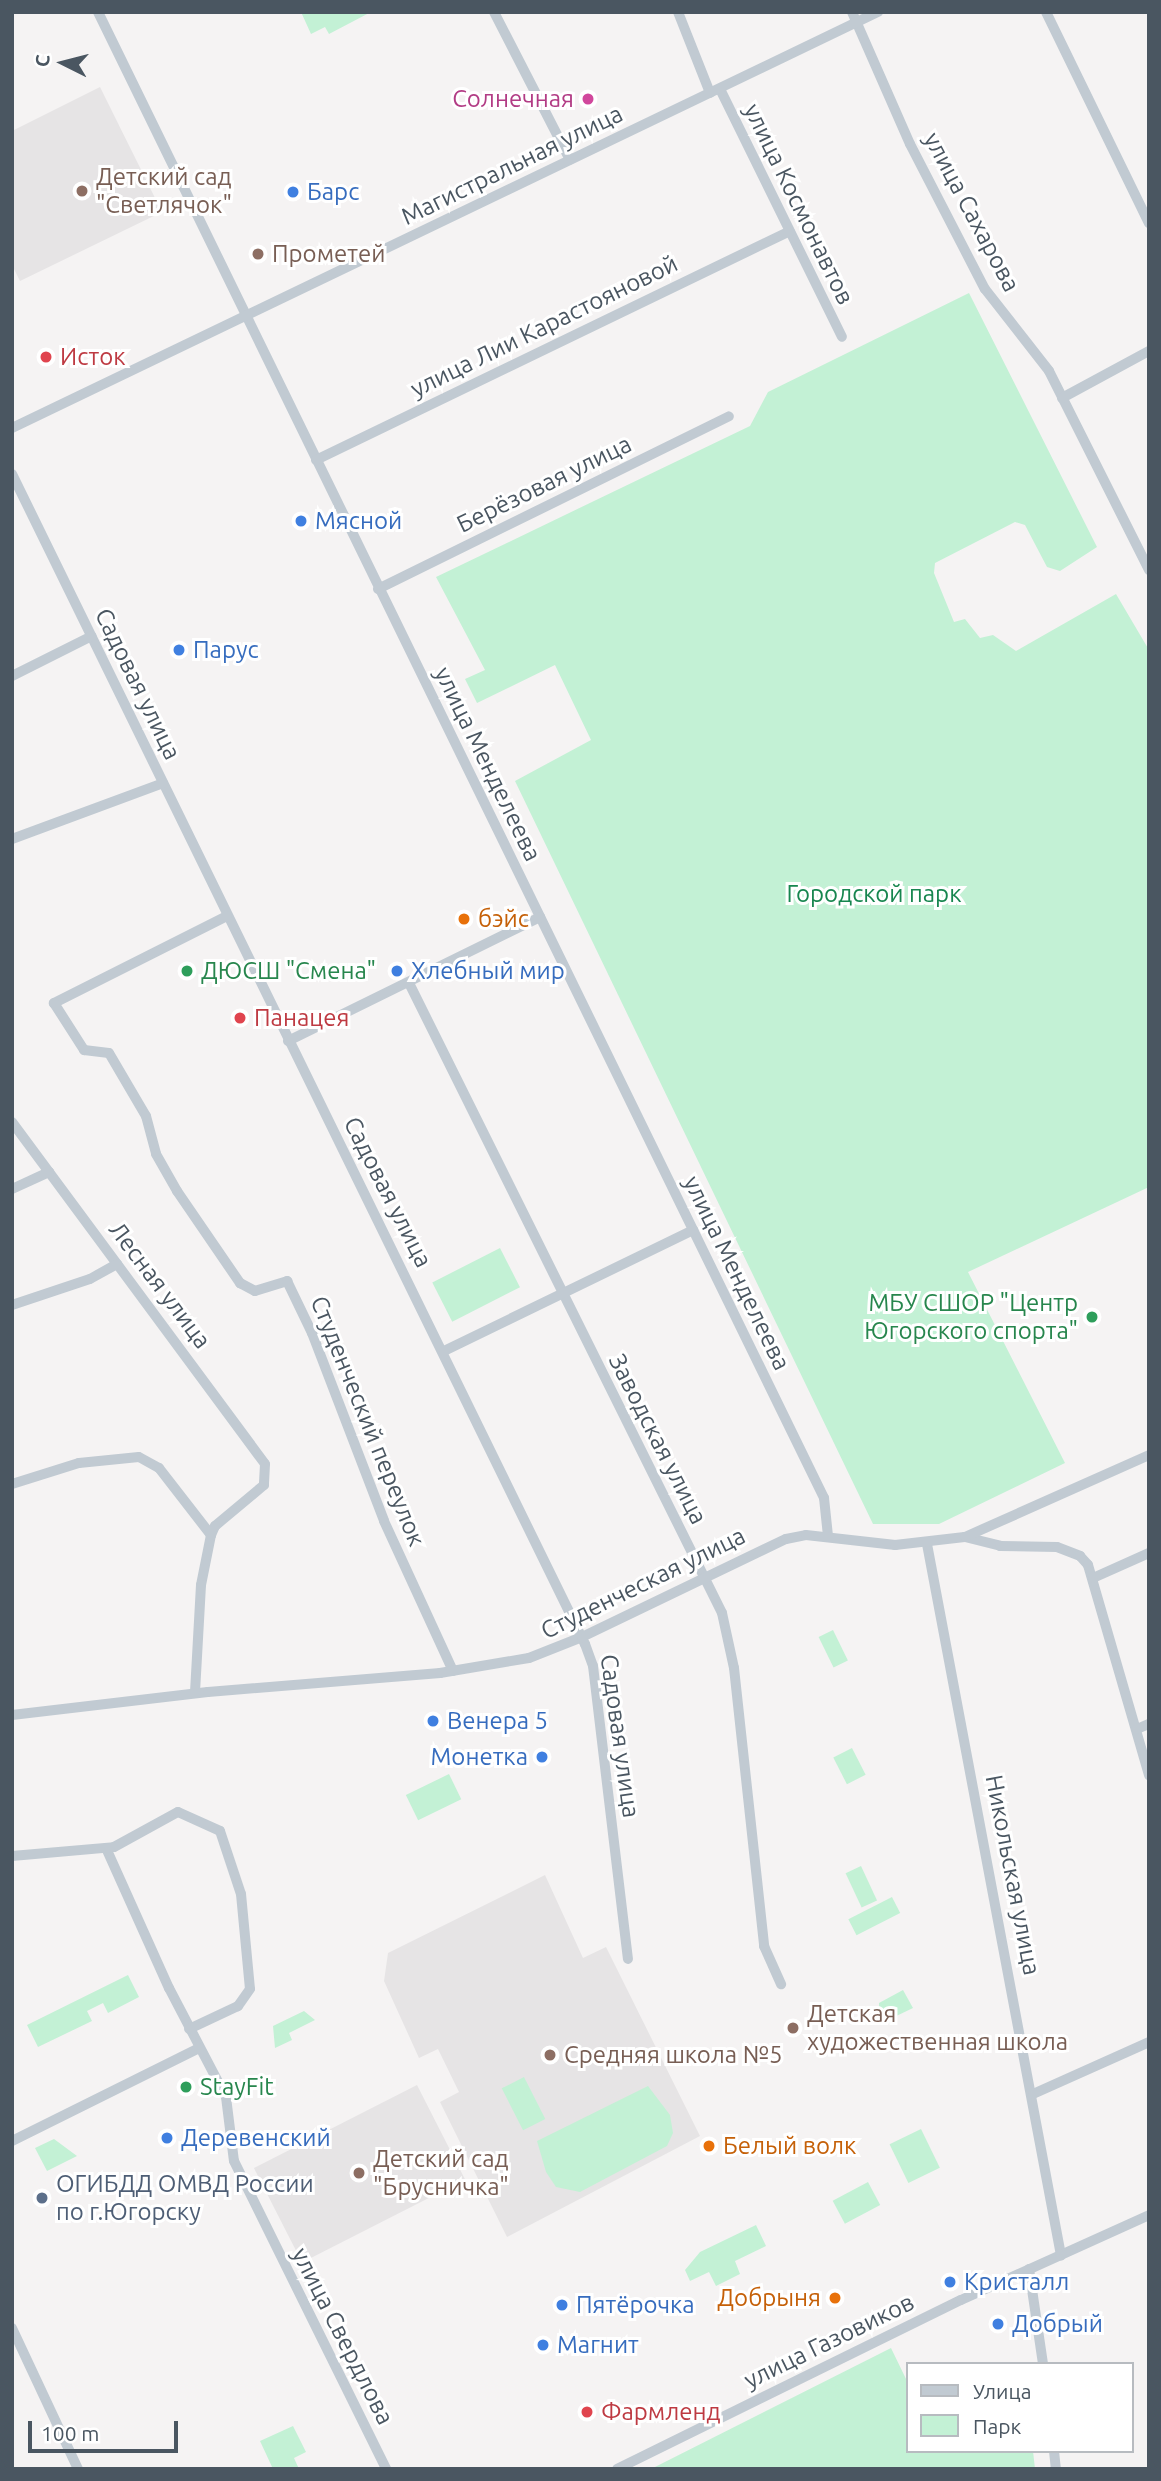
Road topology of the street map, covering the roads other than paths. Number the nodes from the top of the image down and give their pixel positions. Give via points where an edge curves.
1 (98, 12) edge
2 (494, 12) edge
3 (678, 12) edge
4 (852, 12) edge
5 (878, 12) edge
6 (1046, 12) edge
7 (858, 22) junction
8 (715, 91) junction
9 (570, 160) junction
10 (1149, 223) edge
11 (790, 231) junction
12 (246, 315) junction
13 (842, 337) dead end
14 (1149, 351) edge
15 (1062, 398) junction
16 (729, 416) dead end
17 (12, 428) edge
18 (316, 460) junction
19 (12, 474) edge
20 (1149, 570) edge
21 (378, 589) junction
22 (92, 636) junction
23 (12, 676) edge
24 (163, 783) junction
25 (12, 839) edge
26 (227, 916) junction
27 (540, 916) junction
28 (409, 983) junction
29 (288, 1041) junction
30 (12, 1122) edge
31 (49, 1172) junction
32 (12, 1189) edge
33 (693, 1230) junction
34 (117, 1264) junction
35 (562, 1293) junction
36 (12, 1305) edge
37 (444, 1351) junction
38 (1149, 1455) edge
39 (12, 1484) edge
40 (211, 1535) junction
41 (828, 1537) junction
42 (965, 1538) junction
43 (927, 1544) junction
44 (1149, 1553) edge
45 (704, 1577) junction
46 (1093, 1578) junction
47 (582, 1637) junction
48 (453, 1671) junction
49 (195, 1693) junction
50 (12, 1715) edge
51 (1149, 1724) edge
52 (1137, 1729) junction
53 (1149, 1775) edge
54 (106, 1848) junction
55 (12, 1856) edge
56 (628, 1959) dead end
57 (781, 1984) dead end
58 (189, 2029) junction
59 (1149, 2042) edge
60 (199, 2048) junction
61 (1032, 2094) junction
62 (12, 2141) edge
63 (1149, 2216) edge
64 (1061, 2256) junction
65 (1029, 2269) junction
66 (12, 2328) edge
67 (1043, 2362) edge
68 (78, 2469) edge
69 (386, 2469) edge
70 (617, 2469) edge

1 - 12 street, улица Менделеева
2 - 9 street
3 - 8 street, улица Космонавтов
4 - 7 street, улица Сахарова
5 - 7 street, Магистральная улица
6 - 10 street
7 - 8 street, Магистральная улица
7 - 15 street, улица Сахарова via 910,144 985,289 1036,351
8 - 9 street, Магистральная улица
8 - 11 street, улица Космонавтов
9 - 12 street, Магистральная улица
11 - 13 street, улица Космонавтов
11 - 18 street, улица Лии Карастояновой
12 - 17 street, Магистральная улица
12 - 18 street, улица Менделеева
14 - 15 street
15 - 20 street, улица Сахарова
16 - 21 street, Берёзовая улица
18 - 21 street, улица Менделеева
19 - 22 street, Садовая улица
21 - 27 street, улица Менделеева
22 - 23 street
22 - 24 street, Садовая улица
24 - 25 street
24 - 26 street, Садовая улица
26 - 29 street, Садовая улица
26 - 48 street, Студенческий переулок via 54,1003 85,1050 109,1053 146,1116 156,1154 177,1191 240,1283 254,1290 287,1281 312,1333 384,1521
27 - 28 street
27 - 33 street, улица Менделеева
28 - 29 street
28 - 35 street, Заводская улица
29 - 37 street, Садовая улица
30 - 31 street, Лесная улица
31 - 32 street
31 - 34 street, Лесная улица
33 - 35 street
33 - 41 street, улица Менделеева via 824,1498
34 - 36 street via 90,1279
34 - 40 street, Лесная улица via 259,1454 266,1477 257,1493 223,1518
35 - 37 street
35 - 45 street, Заводская улица
37 - 47 street, Садовая улица
38 - 42 street, Студенческая улица
39 - 40 street via 79,1463 139,1457 159,1468
40 - 49 street via 201,1585
41 - 43 street, Студенческая улица
41 - 45 street, Студенческая улица via 786,1539
42 - 43 street, Студенческая улица
42 - 46 street via 1000,1546 1069,1549 1080,1556
43 - 61 street, Никольская улица
44 - 46 street
45 - 47 street, Студенческая улица
45 - 57 street, Заводская улица via 722,1613 731,1647 764,1946
46 - 52 street
47 - 48 street, Студенческая улица via 539,1656
47 - 56 street, Садовая улица via 593,1666
48 - 49 street, Студенческая улица
49 - 50 street, Студенческая улица
51 - 52 street
52 - 53 street
54 - 55 street
54 - 58 street, улица Свердлова
54 - 58 street via 178,1812 224,1835 241,1894 251,1978 246,1998 238,2006
58 - 60 street, улица Свердлова
59 - 61 street
60 - 62 street
60 - 69 street, улица Свердлова via 229,2106 234,2161
61 - 64 street, Никольская улица
63 - 64 street, улица Газовиков
64 - 65 street, улица Газовиков
65 - 67 street
65 - 70 street, улица Газовиков
66 - 68 street

